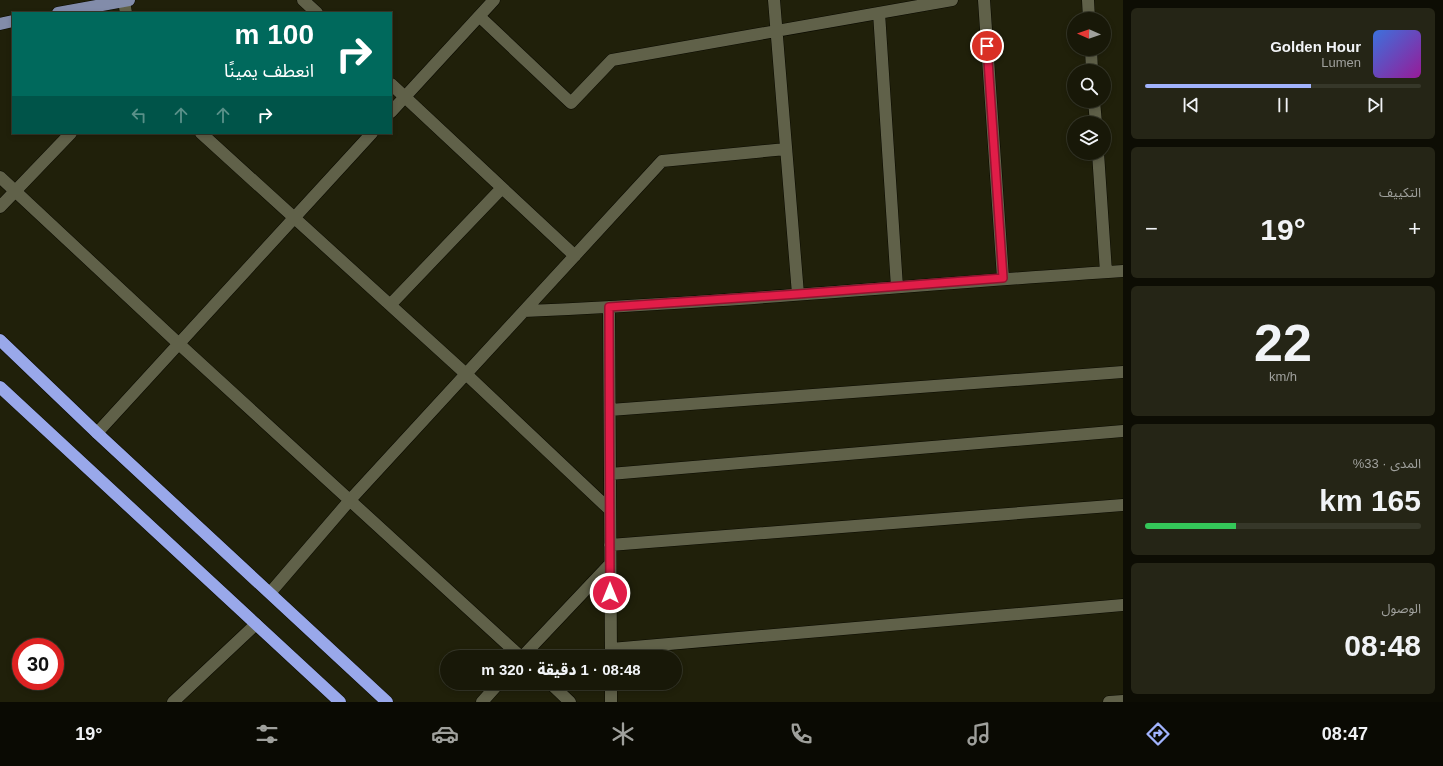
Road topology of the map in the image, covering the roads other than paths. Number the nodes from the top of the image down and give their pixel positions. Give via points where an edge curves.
1 (127, 0) edge
2 (303, 0) edge
3 (494, 0) edge
4 (774, 0) edge
5 (952, 0) edge
6 (984, 0) edge
7 (1088, 0) edge
8 (63, 12) edge
9 (126, 12) edge
10 (316, 12) edge
11 (1089, 12) edge
12 (879, 13) junction
13 (479, 16) junction
14 (12, 21) edge
15 (0, 24) edge
16 (777, 30) junction
17 (392, 85) edge
18 (405, 97) junction
19 (392, 111) edge
20 (69, 134) edge
21 (202, 134) edge
22 (371, 134) edge
23 (786, 149) junction
24 (1098, 160) edge
25 (0, 177) edge
26 (502, 188) junction
27 (14, 190) junction
28 (0, 207) edge
29 (294, 218) junction
30 (575, 256) junction
31 (1123, 271) edge
32 (1106, 272) junction
33 (1003, 278) junction
34 (897, 287) junction
35 (798, 294) junction
36 (390, 305) junction
37 (609, 307) junction
38 (524, 311) junction
39 (0, 340) edge
40 (179, 344) junction
41 (1123, 372) edge
42 (466, 374) junction
43 (0, 387) edge
44 (610, 410) junction
45 (1123, 431) edge
46 (98, 433) junction
47 (610, 474) junction
48 (350, 500) junction
49 (1123, 505) edge
50 (610, 510) junction
51 (610, 545) junction
52 (610, 564) junction
53 (270, 593) junction
54 (1123, 605) edge
55 (256, 624) junction
56 (514, 650) edge
57 (529, 650) edge
58 (611, 650) edge
59 (643, 650) edge
60 (493, 690) edge
61 (557, 690) edge
62 (611, 690) edge
63 (1123, 701) edge
64 (173, 702) edge
65 (340, 702) edge
66 (387, 702) edge
67 (482, 702) edge
68 (570, 702) edge
69 (611, 702) edge
70 (1109, 702) edge

1 - 8 main road
1 - 9 street
2 - 10 street
3 - 13 street
4 - 16 street
5 - 12 street
6 - 33 street
7 - 11 street
12 - 16 street
12 - 34 street
13 - 16 street via 571,102 612,60
13 - 18 street
14 - 15 main road
16 - 23 street
17 - 18 street
18 - 19 street
18 - 26 street
20 - 27 street
21 - 29 street
22 - 29 street
23 - 30 street via 662,161
23 - 35 street
24 - 32 street
25 - 27 street
26 - 30 street
26 - 36 street
27 - 28 street
27 - 40 street
29 - 36 street
29 - 40 street
30 - 38 street
31 - 32 street
32 - 33 street
33 - 34 street
34 - 35 street
35 - 37 street
36 - 42 street
37 - 38 street
37 - 44 street
38 - 42 street
39 - 46 highway
40 - 46 street
40 - 48 street
41 - 44 street
42 - 48 street
42 - 50 street
43 - 55 highway
44 - 47 street
45 - 47 street
46 - 53 highway
47 - 50 street
48 - 53 street
48 - 56 street
49 - 51 street
50 - 51 street
51 - 52 street
52 - 57 street
52 - 58 street
53 - 66 highway
54 - 59 street
55 - 64 street
55 - 65 highway
60 - 67 street
61 - 68 street
62 - 69 street
63 - 70 street

